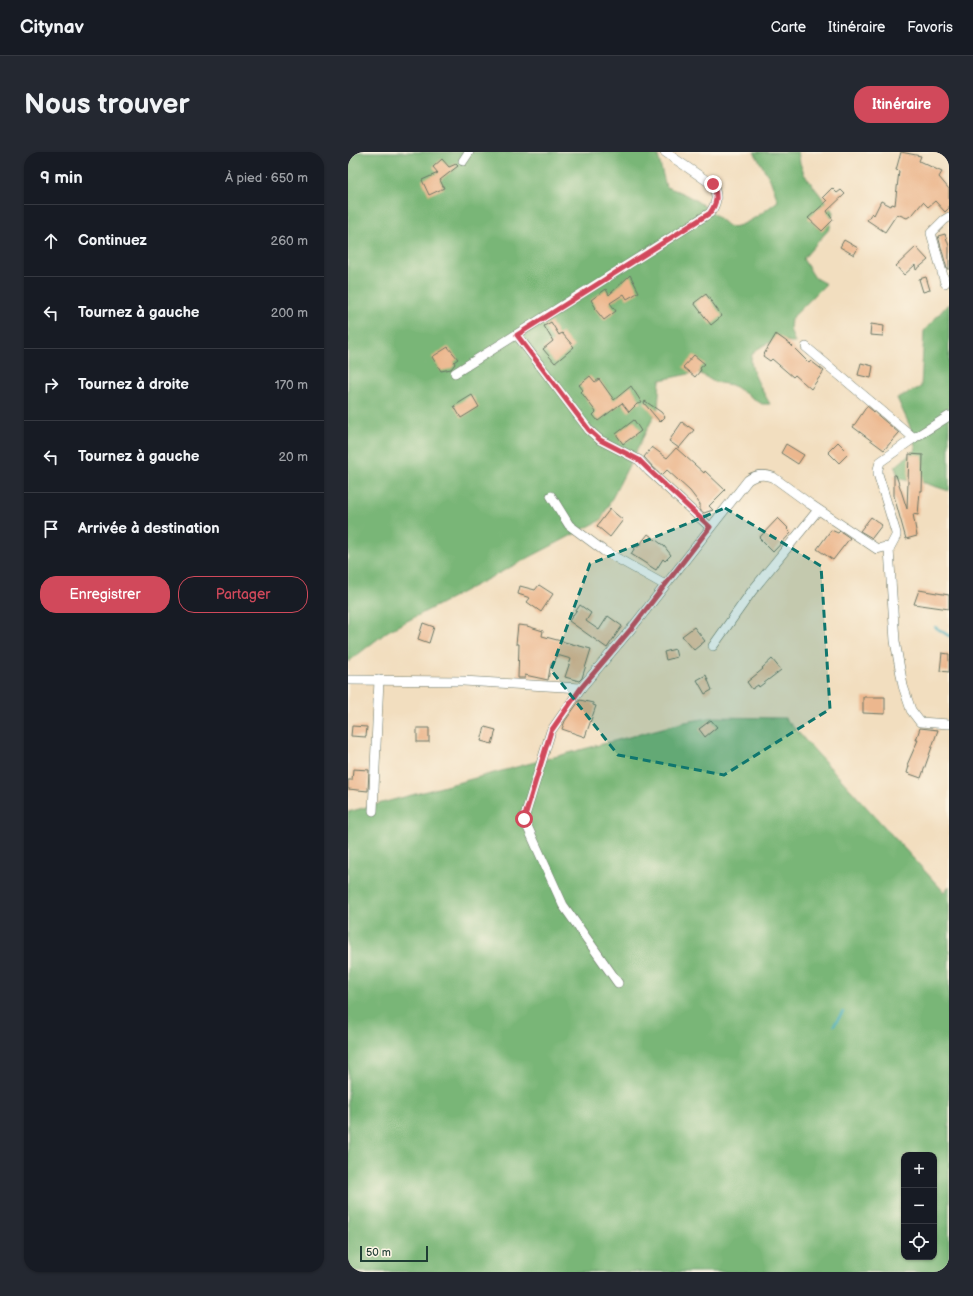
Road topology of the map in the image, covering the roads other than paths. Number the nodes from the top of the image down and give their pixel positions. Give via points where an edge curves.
1 (469, 152) edge
2 (665, 152) edge
3 (463, 161) dead end
4 (949, 216) edge
5 (945, 284) dead end
6 (517, 335) junction
7 (806, 347) dead end
8 (456, 374) dead end
9 (949, 416) edge
10 (914, 438) junction
11 (551, 496) dead end
12 (818, 510) junction
13 (710, 527) junction
14 (889, 549) junction
15 (665, 585) junction
16 (713, 646) dead end
17 (348, 680) edge
18 (379, 680) junction
19 (581, 688) junction
20 (949, 724) edge
21 (373, 811) dead end
22 (618, 983) dead end

1 - 3 street
2 - 6 street via 713,184 717,200 710,213
4 - 5 street via 931,233
6 - 8 street
6 - 13 street via 589,430 600,440 639,460
7 - 10 street
9 - 10 street
10 - 14 street via 880,462 878,469 896,533
11 - 15 street via 569,526 604,551
12 - 13 street via 773,477 759,475 748,480
12 - 14 street via 877,549
12 - 16 street via 752,591
13 - 15 street
14 - 20 street via 895,640 903,686 911,710 920,722
15 - 19 street
17 - 18 street
18 - 19 street via 463,681
18 - 21 street
19 - 22 street via 551,731 524,819 563,905

